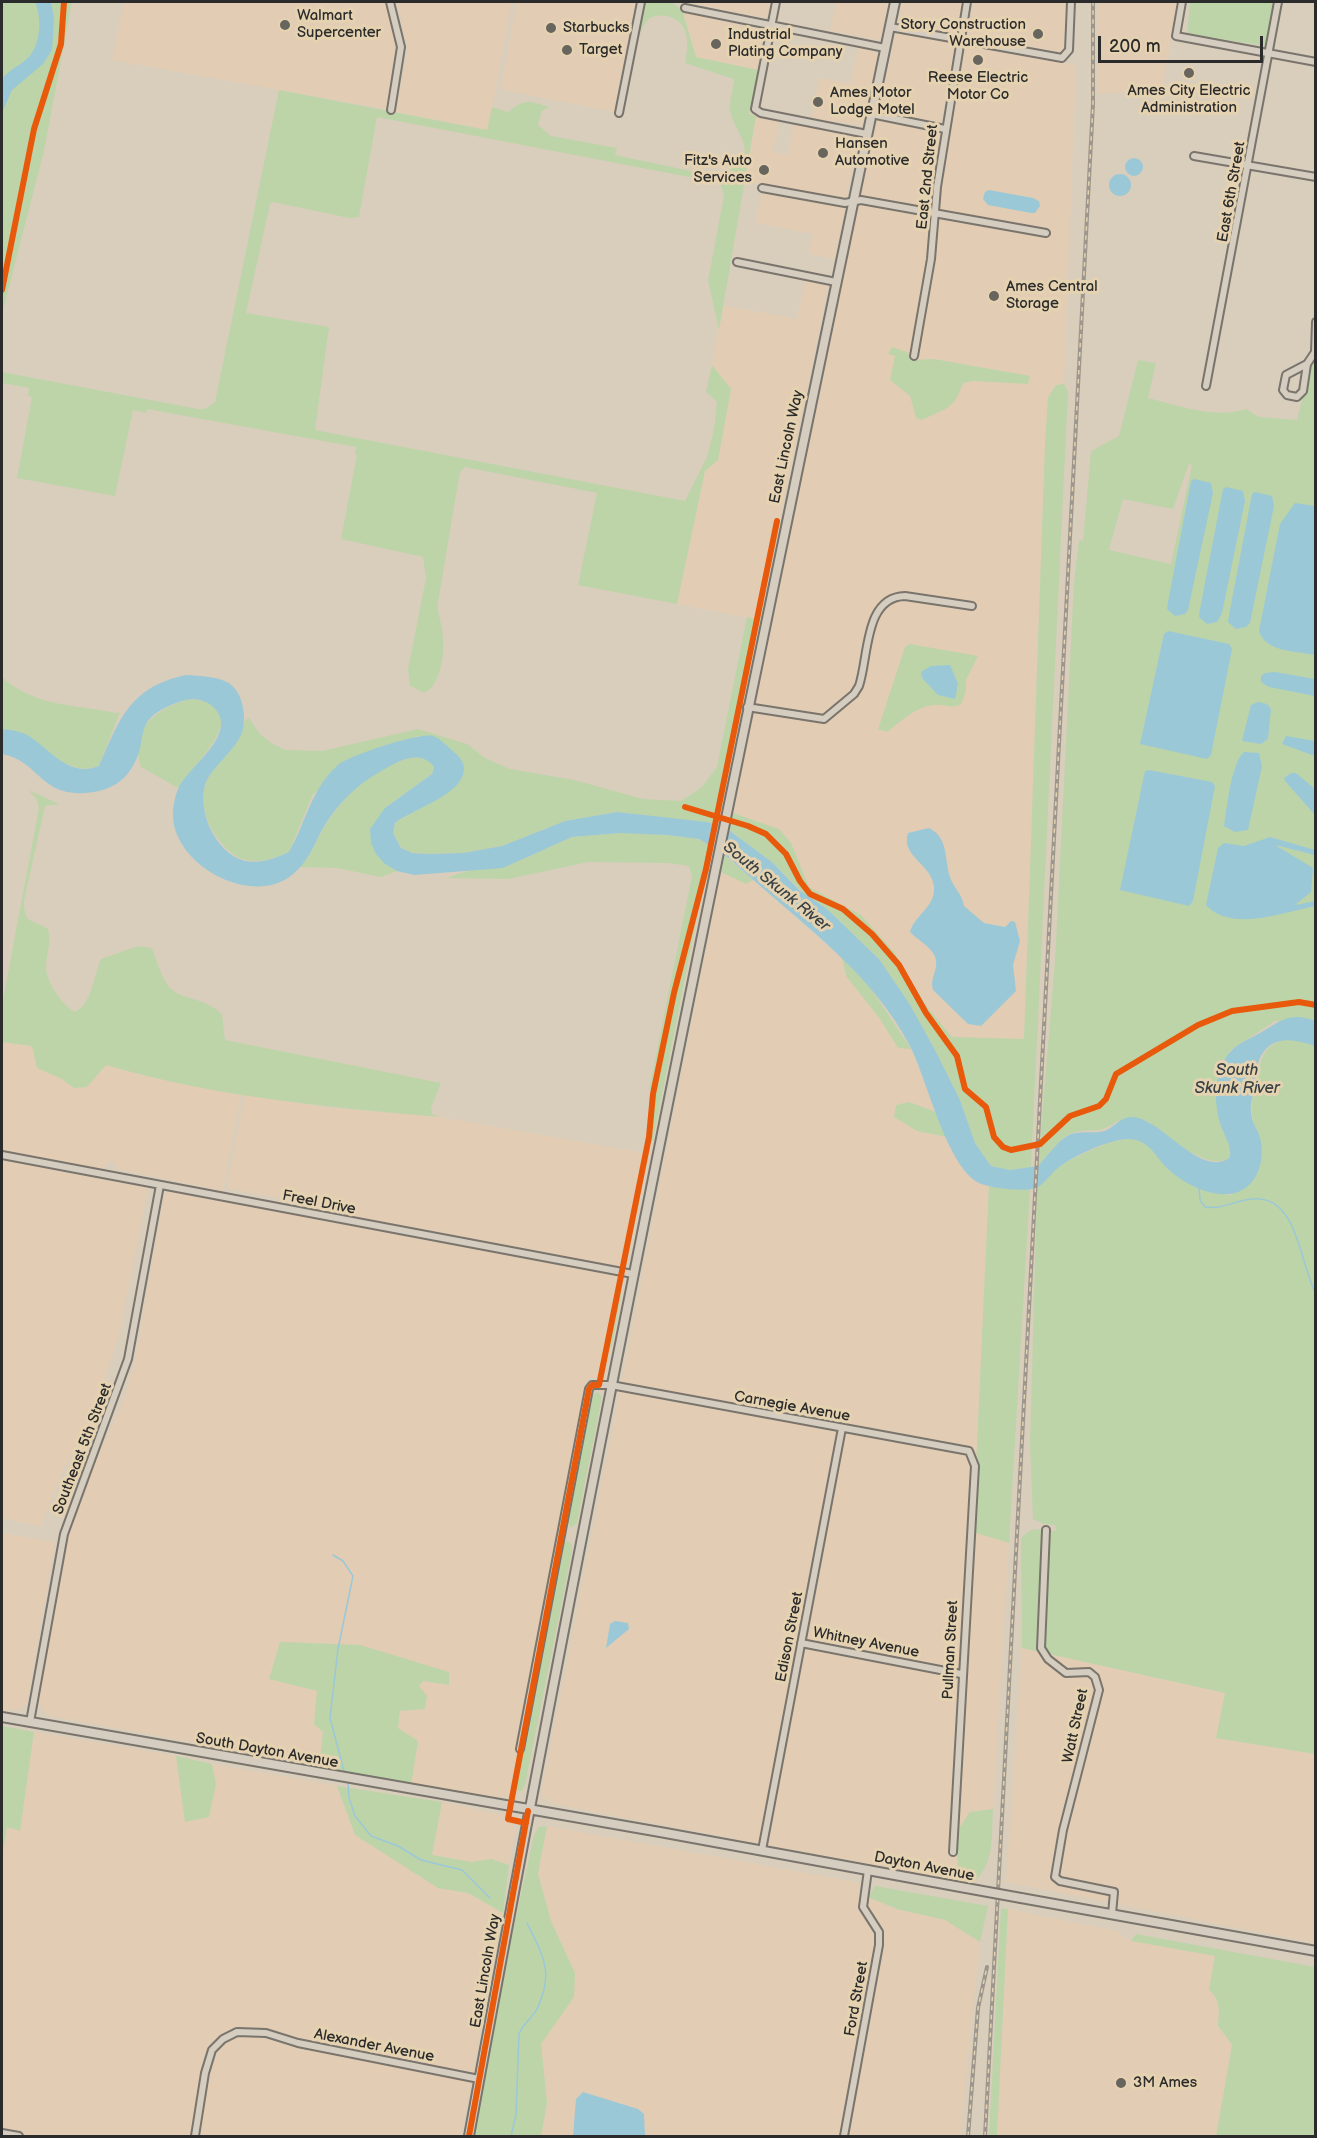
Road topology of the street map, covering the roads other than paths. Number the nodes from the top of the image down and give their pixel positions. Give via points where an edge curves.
1 (390, 2) edge
2 (641, 2) edge
3 (776, 2) edge
4 (895, 2) edge
5 (967, 2) edge
6 (1071, 2) edge
7 (1182, 2) edge
8 (1278, 2) edge
9 (686, 8) dead end
10 (771, 25) junction
11 (890, 27) junction
12 (960, 40) junction
13 (885, 48) junction
14 (1270, 52) junction
15 (1316, 62) edge
16 (391, 110) dead end
17 (619, 113) dead end
18 (871, 114) junction
19 (945, 129) junction
20 (867, 134) junction
21 (1194, 156) dead end
22 (1249, 165) junction
23 (1316, 177) edge
24 (762, 188) dead end
25 (853, 201) junction
26 (934, 213) junction
27 (1046, 233) dead end
28 (737, 262) dead end
29 (836, 282) junction
30 (1316, 322) edge
31 (914, 356) dead end
32 (1308, 364) junction
33 (1206, 386) dead end
34 (972, 606) dead end
35 (747, 707) junction
36 (2, 1155) edge
37 (160, 1185) junction
38 (633, 1274) junction
39 (611, 1385) junction
40 (842, 1428) junction
41 (969, 1451) joint
42 (1046, 1530) dead end
43 (801, 1643) junction
44 (961, 1674) junction
45 (2, 1717) edge
46 (30, 1722) junction
47 (520, 1749) dead end
48 (528, 1811) junction
49 (762, 1850) junction
50 (953, 1852) dead end
51 (868, 1870) junction
52 (1112, 1914) junction
53 (1316, 1951) edge
54 (479, 2079) junction
55 (2, 2133) edge
56 (19, 2136) edge
57 (195, 2136) edge
58 (469, 2136) edge
59 (844, 2136) edge

1 - 16 street via 401,47
2 - 17 street
3 - 10 street
4 - 11 main road, East Lincoln Way
5 - 12 street, East 2nd Street
6 - 12 street via 1069,50 1062,58
7 - 14 street via 1176,36
8 - 14 street, East 6th Street
9 - 10 street
10 - 13 street
10 - 20 street via 756,109
11 - 12 street
11 - 13 main road, East Lincoln Way
12 - 19 street, East 2nd Street
13 - 18 main road, East Lincoln Way
14 - 15 street
14 - 22 street, East 6th Street
18 - 19 street
18 - 20 main road, East Lincoln Way
19 - 26 street, East 2nd Street
20 - 25 main road, East Lincoln Way
21 - 22 street
22 - 23 street
22 - 33 street, East 6th Street
24 - 25 street via 845,203
25 - 26 street
25 - 29 main road, East Lincoln Way
26 - 27 street
26 - 31 street, East 2nd Street via 931,259
28 - 29 street
29 - 35 main road, East Lincoln Way
30 - 32 street via 1315,352
32 - 32 street via 1301,395 1287,395 1283,390 1286,375
34 - 35 street via 905,596 882,603 859,686 824,719
35 - 38 main road, East Lincoln Way
36 - 37 street, Freel Drive
37 - 38 street, Freel Drive
37 - 46 street, Southeast 5th Street via 128,1359 64,1534
38 - 39 main road, East Lincoln Way
39 - 40 street, Carnegie Avenue
39 - 47 street via 592,1385 589,1389
39 - 48 main road, East Lincoln Way
40 - 41 street, Carnegie Avenue
40 - 43 street, Edison Street
41 - 44 street, Pullman Street via 975,1466
42 - 52 street, Watt Street via 1041,1648 1066,1673 1089,1672 1099,1690 1055,1877 1114,1892
43 - 44 street, Whitney Avenue
43 - 49 street, Edison Street
44 - 50 street, Pullman Street
45 - 46 main road, South Dayton Avenue
46 - 48 main road, South Dayton Avenue
48 - 49 main road, Dayton Avenue
48 - 54 main road, East Lincoln Way
49 - 51 main road, Dayton Avenue
51 - 52 main road, Dayton Avenue, bridge
51 - 59 street, Ford Street via 863,1907 879,1932 879,1945
52 - 53 main road, Dayton Avenue
54 - 57 street, Alexander Avenue via 298,2043 266,2033 237,2032 212,2050
54 - 58 main road, East Lincoln Way
55 - 56 street

